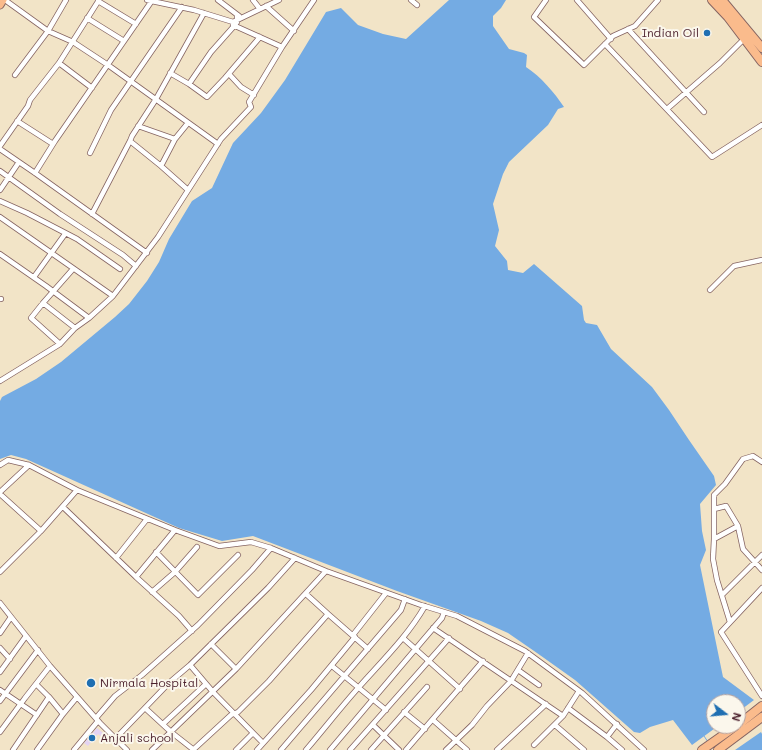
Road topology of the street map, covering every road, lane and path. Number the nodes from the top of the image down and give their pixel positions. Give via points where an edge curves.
1 (4, 0) edge
2 (66, 0) edge
3 (98, 0) edge
4 (218, 0) edge
5 (253, 0) edge
6 (279, 0) edge
7 (314, 0) edge
8 (411, 0) edge
9 (546, 0) edge
10 (577, 0) edge
11 (658, 0) edge
12 (149, 1) edge
13 (715, 1) edge
14 (167, 2) edge
15 (0, 5) edge
16 (417, 5) dead end
17 (266, 6) junction
18 (182, 7) junction
19 (260, 9) junction
20 (204, 13) junction
21 (88, 18) junction
22 (238, 22) junction
23 (136, 24) junction
24 (628, 29) junction
25 (48, 31) junction
26 (294, 31) junction
27 (260, 37) junction
28 (611, 39) junction
29 (744, 39) junction
30 (73, 42) junction
31 (124, 42) junction
32 (605, 44) junction
33 (282, 47) junction
34 (762, 48) edge
35 (762, 62) edge
36 (59, 63) junction
37 (108, 65) junction
38 (170, 73) junction
39 (15, 74) dead end
40 (229, 74) junction
41 (131, 80) junction
42 (189, 84) junction
43 (92, 88) junction
44 (686, 92) junction
45 (254, 95) junction
46 (156, 99) junction
47 (667, 110) junction
48 (704, 112) dead end
49 (17, 121) junction
50 (188, 123) junction
51 (762, 125) edge
52 (138, 126) junction
53 (175, 139) junction
54 (130, 141) junction
55 (53, 144) junction
56 (218, 144) junction
57 (0, 146) edge
58 (0, 149) edge
59 (90, 153) dead end
60 (19, 162) junction
61 (161, 166) junction
62 (0, 170) edge
63 (35, 173) junction
64 (8, 177) junction
65 (0, 190) edge
66 (188, 190) junction
67 (0, 201) edge
68 (92, 214) junction
69 (0, 217) edge
70 (65, 234) junction
71 (50, 253) junction
72 (146, 253) junction
73 (0, 254) edge
74 (762, 260) edge
75 (136, 266) junction
76 (73, 269) junction
77 (120, 269) dead end
78 (34, 277) junction
79 (710, 290) dead end
80 (53, 291) junction
81 (114, 296) junction
82 (43, 304) junction
83 (90, 318) junction
84 (76, 328) junction
85 (60, 344) junction
86 (0, 381) edge
87 (762, 462) edge
88 (0, 465) edge
89 (29, 465) junction
90 (78, 490) junction
91 (0, 493) edge
92 (62, 507) junction
93 (714, 510) junction
94 (147, 519) junction
95 (738, 526) junction
96 (175, 530) junction
97 (42, 531) junction
98 (714, 540) junction
99 (197, 548) dead end
100 (271, 548) junction
101 (156, 552) junction
102 (238, 555) dead end
103 (762, 555) edge
104 (116, 558) junction
105 (295, 558) junction
106 (755, 562) junction
107 (762, 570) edge
108 (326, 571) junction
109 (0, 572) edge
110 (175, 572) junction
111 (136, 577) junction
112 (761, 589) edge
113 (152, 592) junction
114 (386, 593) junction
115 (306, 594) junction
116 (722, 595) junction
117 (405, 600) junction
118 (0, 603) edge
119 (424, 606) junction
120 (444, 612) junction
121 (328, 614) junction
122 (11, 617) junction
123 (730, 622) junction
124 (433, 628) junction
125 (192, 631) junction
126 (0, 633) edge
127 (26, 636) junction
128 (354, 636) junction
129 (403, 638) junction
130 (448, 638) junction
131 (211, 644) junction
132 (0, 648) edge
133 (368, 649) junction
134 (38, 650) junction
135 (416, 650) junction
136 (528, 653) junction
137 (10, 659) junction
138 (430, 661) junction
139 (483, 661) junction
140 (190, 665) junction
141 (50, 666) junction
142 (332, 666) junction
143 (236, 669) junction
144 (518, 670) junction
145 (0, 672) edge
146 (344, 676) junction
147 (511, 681) junction
148 (36, 684) junction
149 (206, 684) junction
150 (539, 685) dead end
151 (359, 687) junction
152 (427, 687) dead end
153 (460, 689) junction
154 (0, 690) edge
155 (579, 691) junction
156 (213, 692) junction
157 (5, 694) junction
158 (762, 696) edge
159 (49, 697) junction
160 (77, 697) junction
161 (373, 698) junction
162 (0, 701) edge
163 (21, 703) junction
164 (546, 704) junction
165 (762, 706) edge
166 (145, 708) junction
167 (568, 708) junction
168 (386, 710) junction
169 (404, 712) junction
170 (63, 714) junction
171 (235, 714) junction
172 (37, 715) junction
173 (563, 716) junction
174 (762, 717) edge
175 (746, 718) edge
176 (97, 719) junction
177 (433, 720) junction
178 (163, 724) junction
179 (617, 724) junction
180 (372, 725) junction
181 (554, 725) junction
182 (425, 729) junction
183 (0, 732) edge
184 (171, 732) junction
185 (253, 733) junction
186 (724, 734) edge
187 (383, 736) junction
188 (607, 737) junction
189 (115, 739) junction
190 (456, 740) junction
191 (263, 743) junction
192 (534, 744) dead end
193 (720, 749) edge
194 (13, 750) edge
195 (37, 750) edge
196 (74, 750) edge
197 (127, 750) edge
198 (152, 750) edge
199 (193, 750) edge
200 (236, 750) edge
201 (257, 750) edge
202 (281, 750) edge
203 (306, 750) edge
204 (330, 750) edge
205 (350, 750) edge
206 (371, 750) edge
207 (399, 750) edge
208 (406, 750) edge
209 (446, 750) edge
210 (467, 750) edge
211 (497, 750) edge
212 (584, 750) edge
213 (622, 750) edge
214 (644, 750) edge
215 (702, 750) edge

1 - 15 main road
1 - 25 street
2 - 25 street
3 - 21 street
3 - 23 street
4 - 22 street via 237,15
5 - 19 street
6 - 17 street
7 - 26 street
8 - 16 street
9 - 32 street via 534,17 584,65
10 - 28 street
11 - 24 street via 635,26
12 - 14 street
12 - 23 street
13 - 29 highway
13 - 34 highway
14 - 18 street
17 - 19 street
17 - 26 street
18 - 20 street
18 - 41 street
19 - 22 street
20 - 22 street via 226,21
20 - 38 street
21 - 30 street
21 - 31 street
22 - 27 street
22 - 42 street via 211,52
23 - 31 street
24 - 28 street
24 - 44 street
25 - 30 street
25 - 39 street
26 - 33 street
27 - 33 street
27 - 40 street
28 - 32 street
29 - 35 highway
29 - 44 street
30 - 36 street
30 - 37 street
31 - 37 street
32 - 47 street
33 - 45 street
36 - 43 street
36 - 49 street
37 - 41 street
37 - 43 street
38 - 42 street
38 - 46 street
40 - 42 street via 207,97
40 - 45 street via 241,87
41 - 46 street
41 - 59 street via 111,110
43 - 55 street
44 - 47 street
44 - 48 street
45 - 56 street via 249,102 251,107
46 - 50 street
46 - 52 street
47 - 51 street via 712,158
49 - 55 street
49 - 57 street
50 - 53 street
50 - 56 street
52 - 53 street
52 - 54 street
53 - 61 street
54 - 61 street
54 - 68 street
55 - 63 street
56 - 66 street
58 - 60 street
60 - 63 street
60 - 64 street
61 - 66 street
62 - 64 street
63 - 68 street
64 - 65 street
64 - 75 street
66 - 72 street
67 - 70 street
68 - 72 street
69 - 71 street
70 - 71 street
70 - 77 street via 77,239
71 - 76 street
71 - 78 street
72 - 75 street
73 - 78 street
74 - 79 street via 734,266
75 - 81 street
76 - 80 street
76 - 81 street
78 - 80 street
80 - 82 street
80 - 83 street
81 - 83 street
82 - 84 street
82 - 85 street via 31,318
83 - 84 street
84 - 85 street
85 - 86 street
87 - 93 street via 753,456 743,459 714,495
88 - 89 street via 8,460
89 - 90 street
89 - 91 street
90 - 92 street
90 - 94 street
91 - 97 street
92 - 97 street
92 - 104 street
93 - 95 street via 726,506
93 - 98 street
94 - 96 street
94 - 104 street
95 - 98 street
95 - 106 street via 743,550
96 - 100 street via 219,546 251,542
96 - 101 street
97 - 109 street
98 - 116 street via 713,559
99 - 110 street
100 - 105 street
100 - 125 street
101 - 110 street
101 - 111 street
102 - 110 street via 198,595
103 - 106 street
104 - 111 street
105 - 108 street
105 - 131 street
106 - 107 street
106 - 116 street
108 - 114 street
108 - 115 street
110 - 113 street
111 - 113 street
112 - 123 street
113 - 125 street
114 - 117 street
114 - 128 street
115 - 121 street
115 - 143 street
116 - 123 street
117 - 119 street
117 - 133 street via 401,610
118 - 122 street
119 - 120 street
119 - 129 street
120 - 124 street
120 - 136 street via 457,616
121 - 128 street
121 - 171 street via 269,681
122 - 126 street
122 - 127 street
123 - 158 street via 721,632
124 - 130 street
124 - 135 street
125 - 176 street via 115,696
127 - 134 street
127 - 137 street
128 - 133 street
128 - 142 street
129 - 135 street
129 - 151 street
130 - 138 street
130 - 139 street
131 - 140 street
131 - 143 street
132 - 137 street
133 - 146 street
134 - 141 street
134 - 157 street
135 - 138 street
135 - 161 street
136 - 144 street
136 - 155 street
137 - 145 street
138 - 153 street
138 - 168 street
139 - 147 street
139 - 153 street
140 - 149 street
140 - 166 street
141 - 148 street
141 - 160 street
142 - 146 street
142 - 191 street
143 - 156 street
144 - 147 street
144 - 150 street
146 - 151 street
146 - 202 street
147 - 164 street
147 - 190 street
148 - 159 street
148 - 163 street
149 - 156 street
149 - 178 street
151 - 161 street
151 - 203 street
152 - 169 street
153 - 177 street
154 - 157 street
155 - 167 street
155 - 179 street
156 - 171 street
156 - 184 street
157 - 162 street
157 - 163 street
159 - 170 street
159 - 172 street
160 - 170 street
160 - 176 street
161 - 168 street
161 - 204 street
163 - 172 street
163 - 183 street
164 - 173 street
164 - 211 street
165 - 175 highway
166 - 178 street
166 - 189 street
167 - 173 street
167 - 188 street
168 - 180 street
169 - 182 street
169 - 187 street
170 - 195 street
171 - 185 street
171 - 199 street
172 - 194 street
173 - 181 street
174 - 193 highway
176 - 189 street
176 - 196 street
177 - 182 street
177 - 190 street
178 - 184 street
179 - 188 street
179 - 214 street
180 - 187 street
180 - 205 street
181 - 192 street
181 - 212 street
182 - 208 street
184 - 198 street
184 - 199 street
185 - 191 street
185 - 200 street
186 - 215 highway
187 - 206 street
187 - 207 street
188 - 213 street
189 - 197 street
190 - 209 street
190 - 210 street
191 - 201 street

